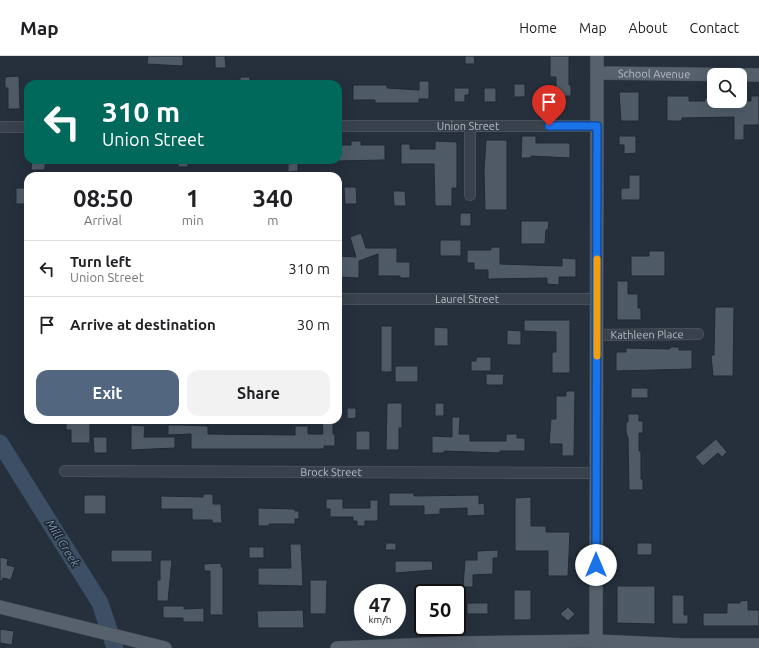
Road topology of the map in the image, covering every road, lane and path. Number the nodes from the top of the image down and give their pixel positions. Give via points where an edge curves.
1 (597, 56) edge
2 (597, 73) junction
3 (759, 74) edge
4 (342, 126) edge
5 (470, 126) junction
6 (597, 126) junction
7 (0, 127) edge
8 (24, 127) edge
9 (470, 194) dead end
10 (342, 299) edge
11 (597, 299) junction
12 (698, 334) dead end
13 (597, 335) junction
14 (65, 471) dead end
15 (597, 473) junction
16 (0, 607) edge
17 (529, 645) edge
18 (596, 645) edge
19 (759, 645) edge
20 (457, 646) edge
21 (670, 646) edge
22 (380, 647) edge
23 (741, 647) edge
24 (165, 648) edge
25 (337, 648) edge

1 - 2 main road
2 - 3 main road, School Avenue
2 - 6 main road
4 - 5 street, Union Street
5 - 6 street, Union Street
5 - 9 street
6 - 11 main road
7 - 8 street
10 - 11 street, Laurel Street
11 - 13 main road
12 - 13 street, Kathleen Place
13 - 15 main road
14 - 15 street, Brock Street
15 - 18 main road
16 - 24 main road
17 - 18 main road
17 - 20 main road
18 - 21 main road
19 - 23 main road
20 - 22 main road
21 - 23 main road
22 - 25 main road

